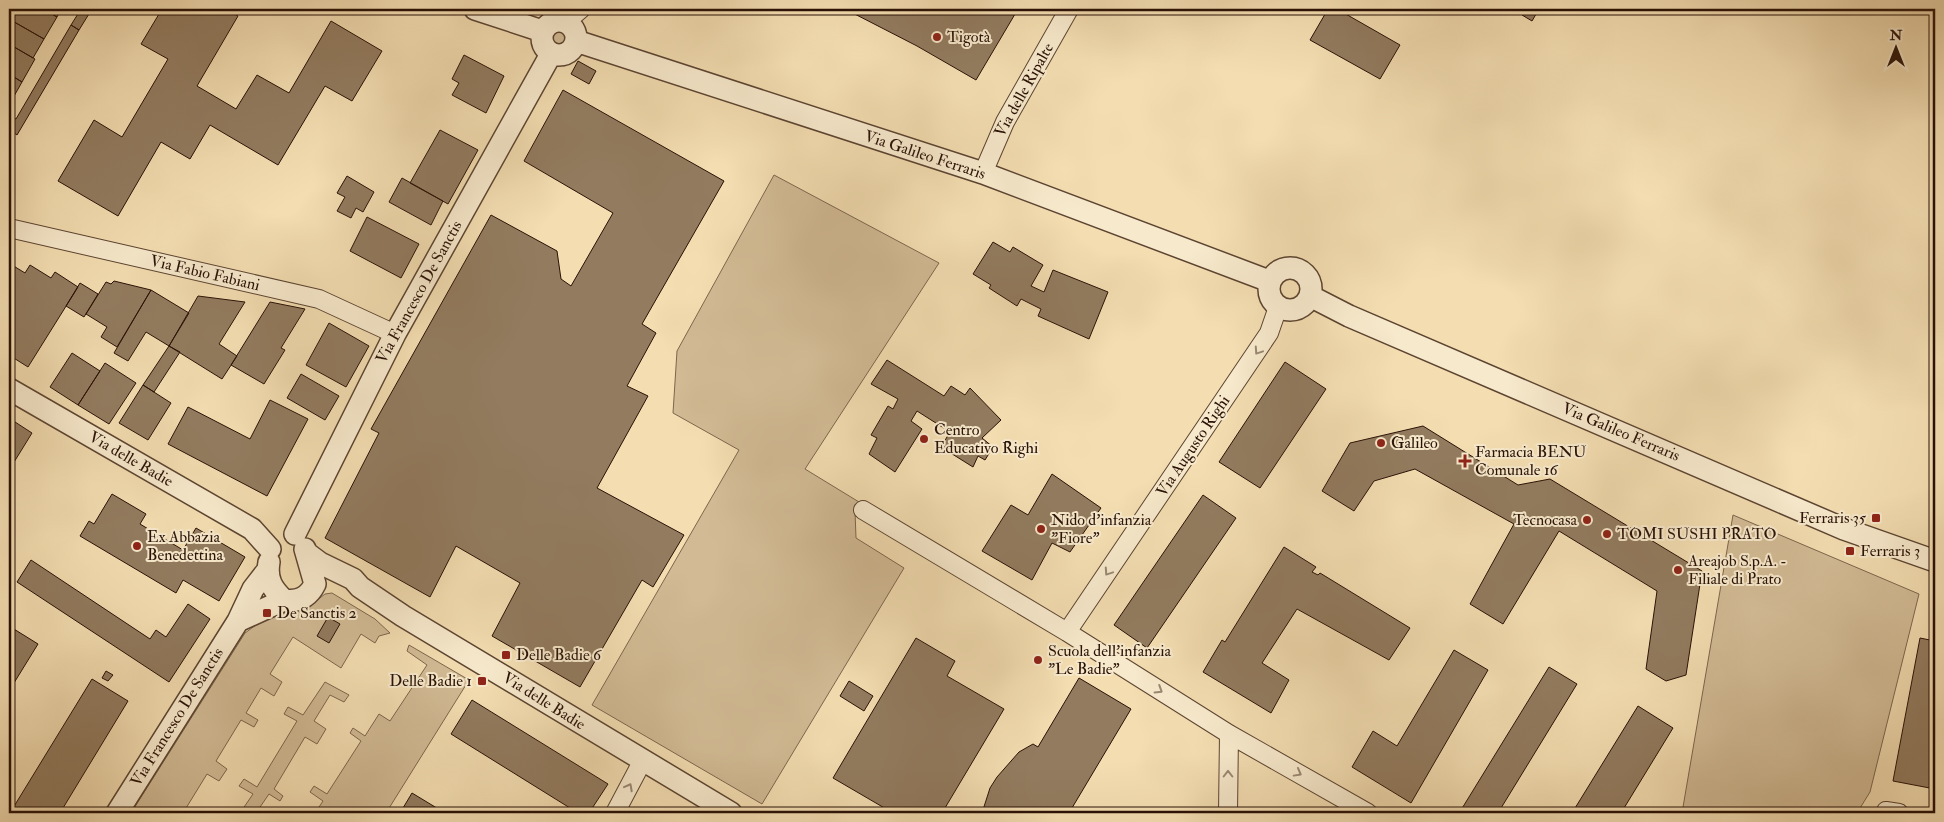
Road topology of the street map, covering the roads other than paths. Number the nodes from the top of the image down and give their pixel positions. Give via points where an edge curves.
1 (475, 9) edge
2 (1069, 9) edge
3 (574, 15) edge
4 (542, 31) junction
5 (576, 41) junction
6 (551, 54) junction
7 (983, 173) junction
8 (9, 228) edge
9 (1269, 281) junction
10 (1310, 296) junction
11 (1278, 307) junction
12 (395, 334) junction
13 (9, 390) edge
14 (863, 510) dead end
15 (281, 540) junction
16 (308, 554) junction
17 (1935, 561) edge
18 (267, 571) junction
19 (315, 584) junction
20 (360, 587) junction
21 (284, 600) junction
22 (238, 621) junction
23 (1067, 632) junction
24 (1228, 734) junction
25 (643, 760) junction
26 (117, 813) edge
27 (615, 813) edge
28 (731, 813) edge
29 (1228, 813) edge
30 (1368, 813) edge
31 (1885, 813) edge
32 (1899, 813) edge

1 - 4 street
2 - 7 street, Via delle Ripalte via 1005,122
3 - 4 street via 549,23
3 - 5 street
4 - 6 street via 542,44
5 - 6 street via 568,53
5 - 7 street, Via Galileo Ferraris
6 - 12 street, Via Francesco De Sanctis
7 - 9 street, Via Galileo Ferraris
8 - 12 street, Via Fabio Fabiani via 319,299
9 - 10 street via 1280,269 1298,269 1309,278
9 - 11 street via 1269,296
10 - 11 street via 1302,307 1295,310
10 - 17 street, Via Galileo Ferraris via 1349,316 1844,529
11 -> 23 street, Via Augusto Righi via 1269,333
12 - 15 street, Via Francesco De Sanctis
13 - 15 street, Via delle Badie via 252,529
14 - 23 street
15 - 16 street
15 - 18 street
16 - 19 street
16 - 20 street, Via delle Badie via 353,579
18 - 21 street via 272,588
18 - 22 street, Via Francesco De Sanctis via 253,589
19 - 20 street
19 - 21 street via 305,598 294,602
20 - 25 street, Via delle Badie
21 - 22 street
22 - 26 street, Via Francesco De Sanctis
23 -> 24 street
29 -> 24 street
24 -> 30 street
27 -> 25 street
25 - 28 street, Via delle Badie
31 - 32 street

